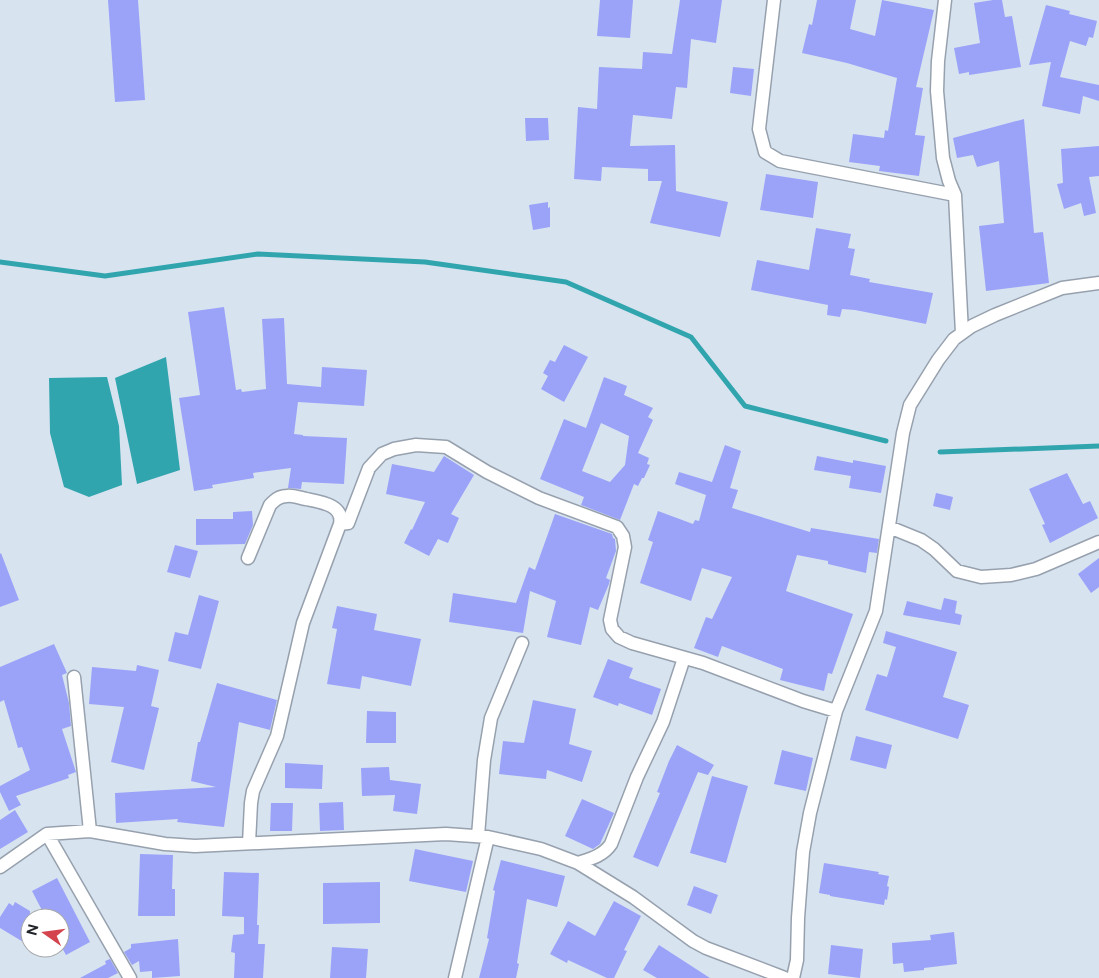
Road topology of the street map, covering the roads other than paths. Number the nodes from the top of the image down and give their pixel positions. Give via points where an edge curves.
1 (774, 0) edge
2 (945, 0) edge
3 (955, 195) junction
4 (1099, 283) edge
5 (962, 334) junction
6 (340, 524) junction
7 (889, 527) junction
8 (1099, 542) edge
9 (248, 558) dead end
10 (522, 642) dead end
11 (684, 658) junction
12 (74, 677) dead end
13 (836, 711) junction
14 (90, 831) junction
15 (46, 834) junction
16 (483, 836) junction
17 (249, 842) junction
18 (578, 863) junction
19 (0, 867) edge
20 (130, 978) edge
21 (454, 978) edge
22 (785, 978) edge
23 (793, 978) edge

1 - 3 street via 759,129 765,152 780,161
2 - 3 street via 937,91 944,158
3 - 5 street
4 - 5 street via 1062,288 995,315
5 - 7 street via 938,360 910,405
6 - 9 street via 339,511 328,504 287,496 276,499
6 - 11 street via 348,523 369,468 382,454 416,446 446,447 539,498 617,527 625,548 610,620 612,629 619,637
6 - 17 street via 303,623 277,736 253,791
7 - 8 street via 928,544 957,571 981,577 1036,569
7 - 13 street via 876,611
10 - 16 street via 490,718 484,760
11 - 13 street
11 - 18 street via 663,722 611,844 607,851
12 - 14 street
13 - 23 street via 803,852 797,960
14 - 15 street
14 - 17 street via 165,844 233,846
15 - 19 street
15 - 20 street
16 - 17 street via 446,834
16 - 18 street via 541,849
16 - 21 street
18 - 22 street via 633,897 693,941

